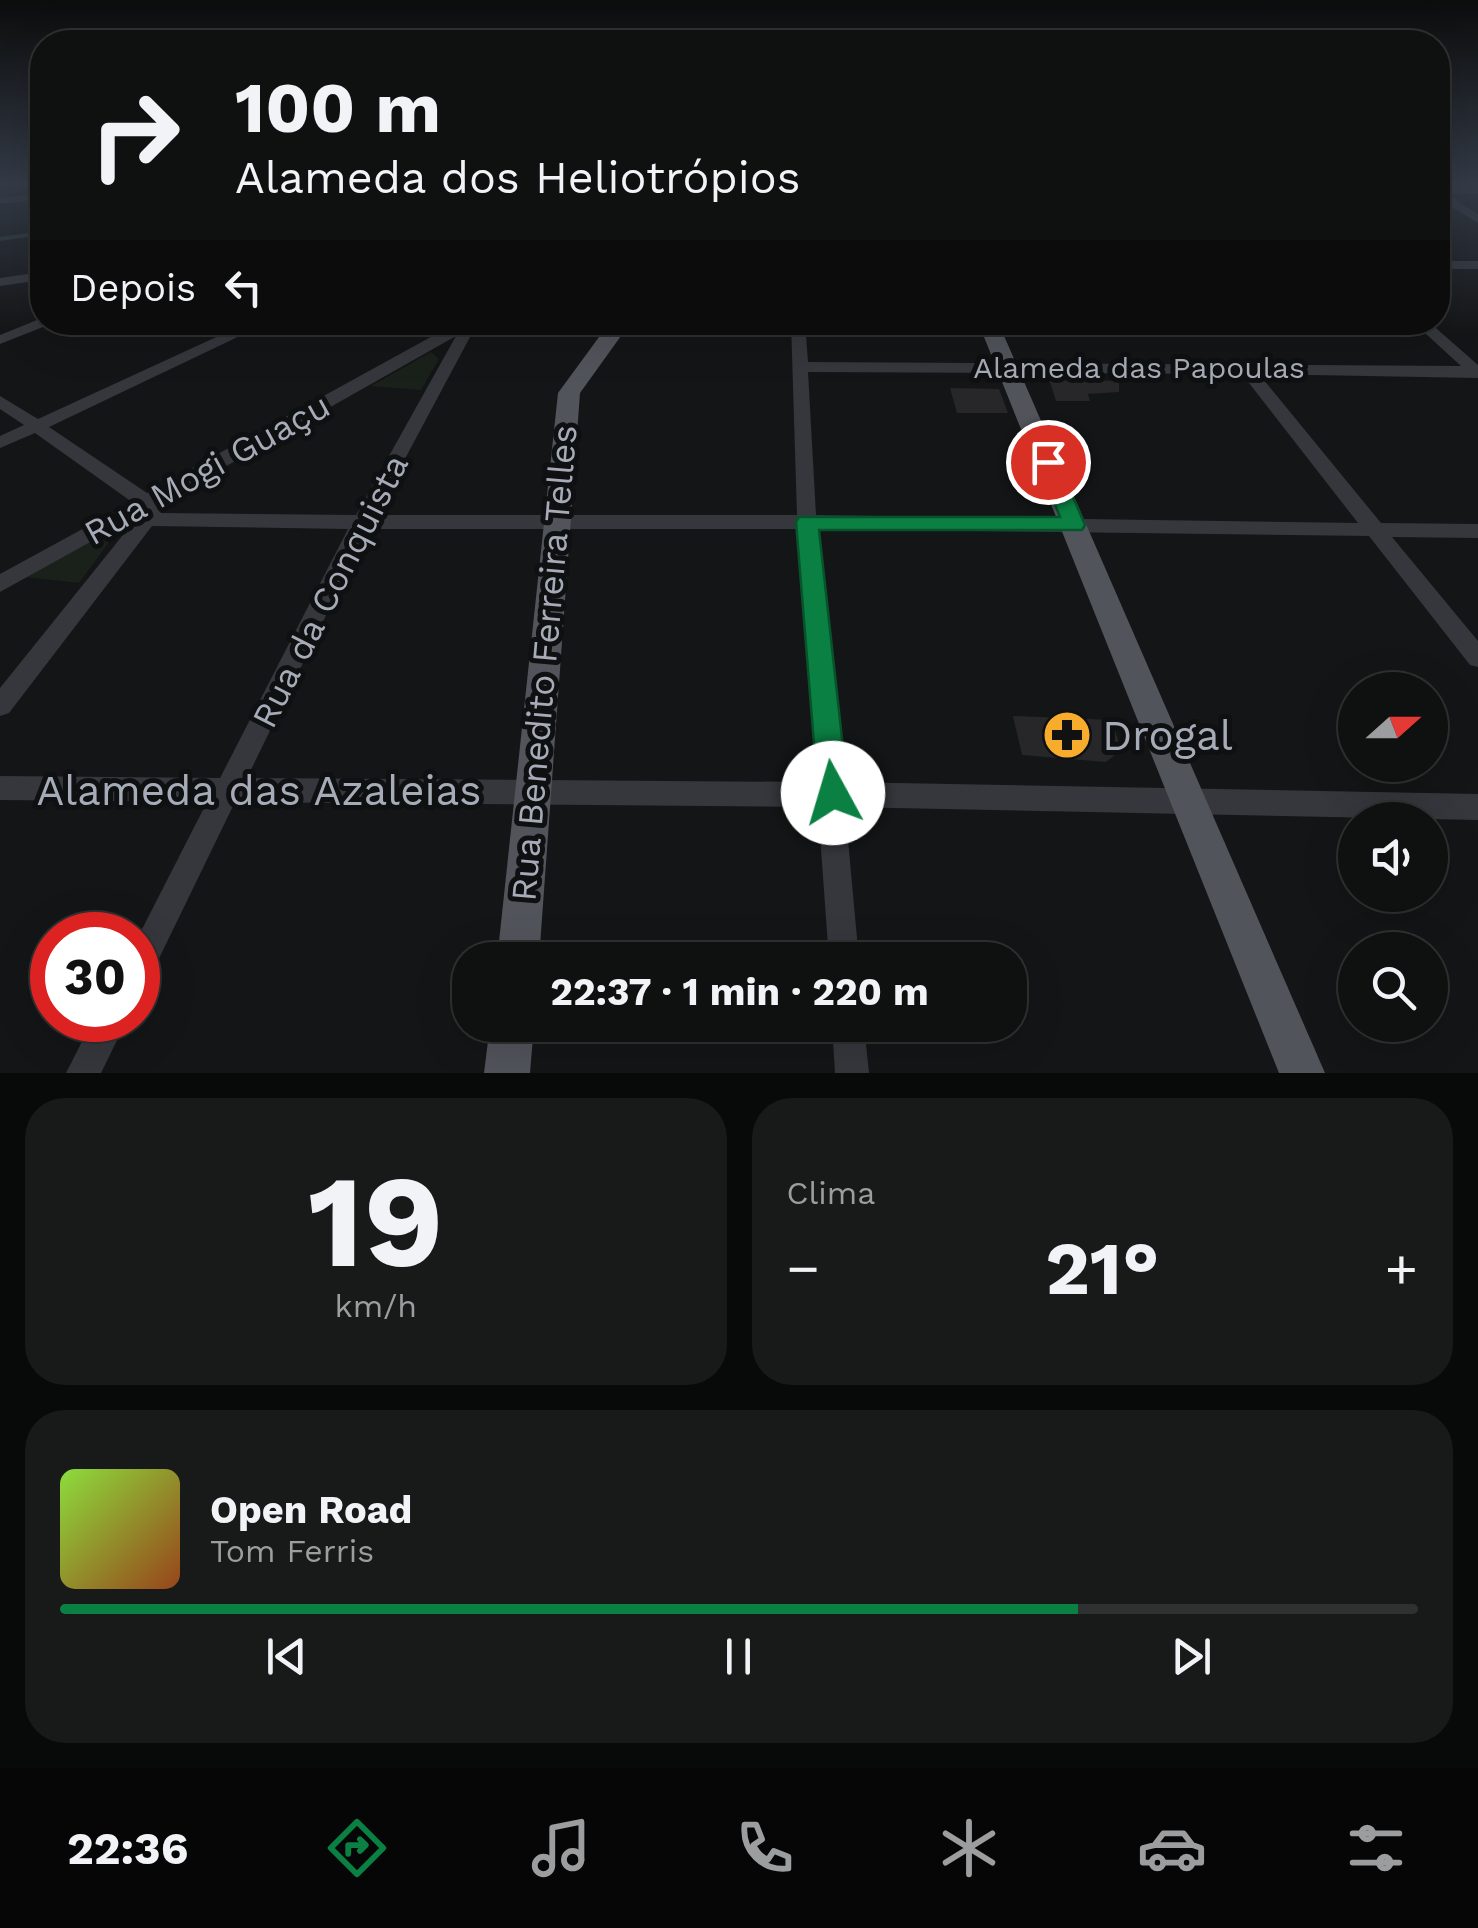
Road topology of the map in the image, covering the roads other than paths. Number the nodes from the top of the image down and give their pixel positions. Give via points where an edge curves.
1 (1450, 265) edge
2 (1478, 266) edge
3 (30, 278) edge
4 (0, 282) edge
5 (30, 327) edge
6 (206, 335) edge
7 (232, 335) edge
8 (448, 335) edge
9 (463, 335) edge
10 (611, 335) edge
11 (798, 335) edge
12 (994, 335) edge
13 (1435, 335) edge
14 (0, 340) edge
15 (456, 347) junction
16 (414, 354) junction
17 (1008, 366) junction
18 (799, 367) junction
19 (1246, 369) junction
20 (1477, 372) edge
21 (0, 401) edge
22 (29, 422) junction
23 (0, 428) edge
24 (0, 443) edge
25 (148, 509) junction
26 (555, 522) junction
27 (807, 522) junction
28 (360, 525) junction
29 (1074, 525) junction
30 (1373, 530) junction
31 (1478, 531) edge
32 (0, 584) edge
33 (1478, 658) edge
34 (0, 706) edge
35 (0, 788) edge
36 (229, 790) junction
37 (534, 791) junction
38 (833, 793) junction
39 (1186, 797) junction
40 (1478, 807) edge
41 (160, 925) edge
42 (520, 942) edge
43 (843, 942) edge
44 (99, 1042) edge
45 (510, 1042) edge
46 (849, 1042) edge
47 (83, 1073) edge
48 (507, 1073) edge
49 (852, 1073) edge
50 (1302, 1073) edge

1 - 2 street
3 - 4 street
5 - 14 street
6 - 22 street
7 - 22 street
8 - 16 street, Rua Mogi Guaçu
9 - 15 street, Rua da Conquista
10 - 26 main road, Rua Benedito Ferreira Telles via 569,392
11 - 18 street
12 - 17 main road
13 - 20 street
15 - 16 street, Rua Mogi Guaçu
15 - 28 street, Rua da Conquista
16 - 25 street, Rua Mogi Guaçu
17 - 18 street, Alameda das Papoulas
17 - 19 street, Alameda das Papoulas
17 - 29 main road
18 - 27 street
19 - 20 street, Alameda das Papoulas
19 - 30 street
21 - 22 street
22 - 23 street
22 - 24 street
22 - 25 street
25 - 28 street via 158,522
25 - 32 street, Rua Mogi Guaçu
25 - 34 street
26 - 27 street
26 - 28 street
26 - 37 main road, Rua Benedito Ferreira Telles
27 - 29 street
27 - 38 street
28 - 36 street, Rua da Conquista
29 - 30 street
29 - 39 main road
30 - 31 street
30 - 33 street
35 - 36 street, Alameda das Azaleias
36 - 37 street, Alameda das Azaleias
36 - 41 street, Rua da Conquista
37 - 38 street, Alameda das Azaleias
37 - 42 main road, Rua Benedito Ferreira Telles
38 - 39 street, Alameda das Azaleias
38 - 43 street
39 - 40 street, Alameda das Azaleias
39 - 50 main road
44 - 47 street
45 - 48 main road
46 - 49 street

